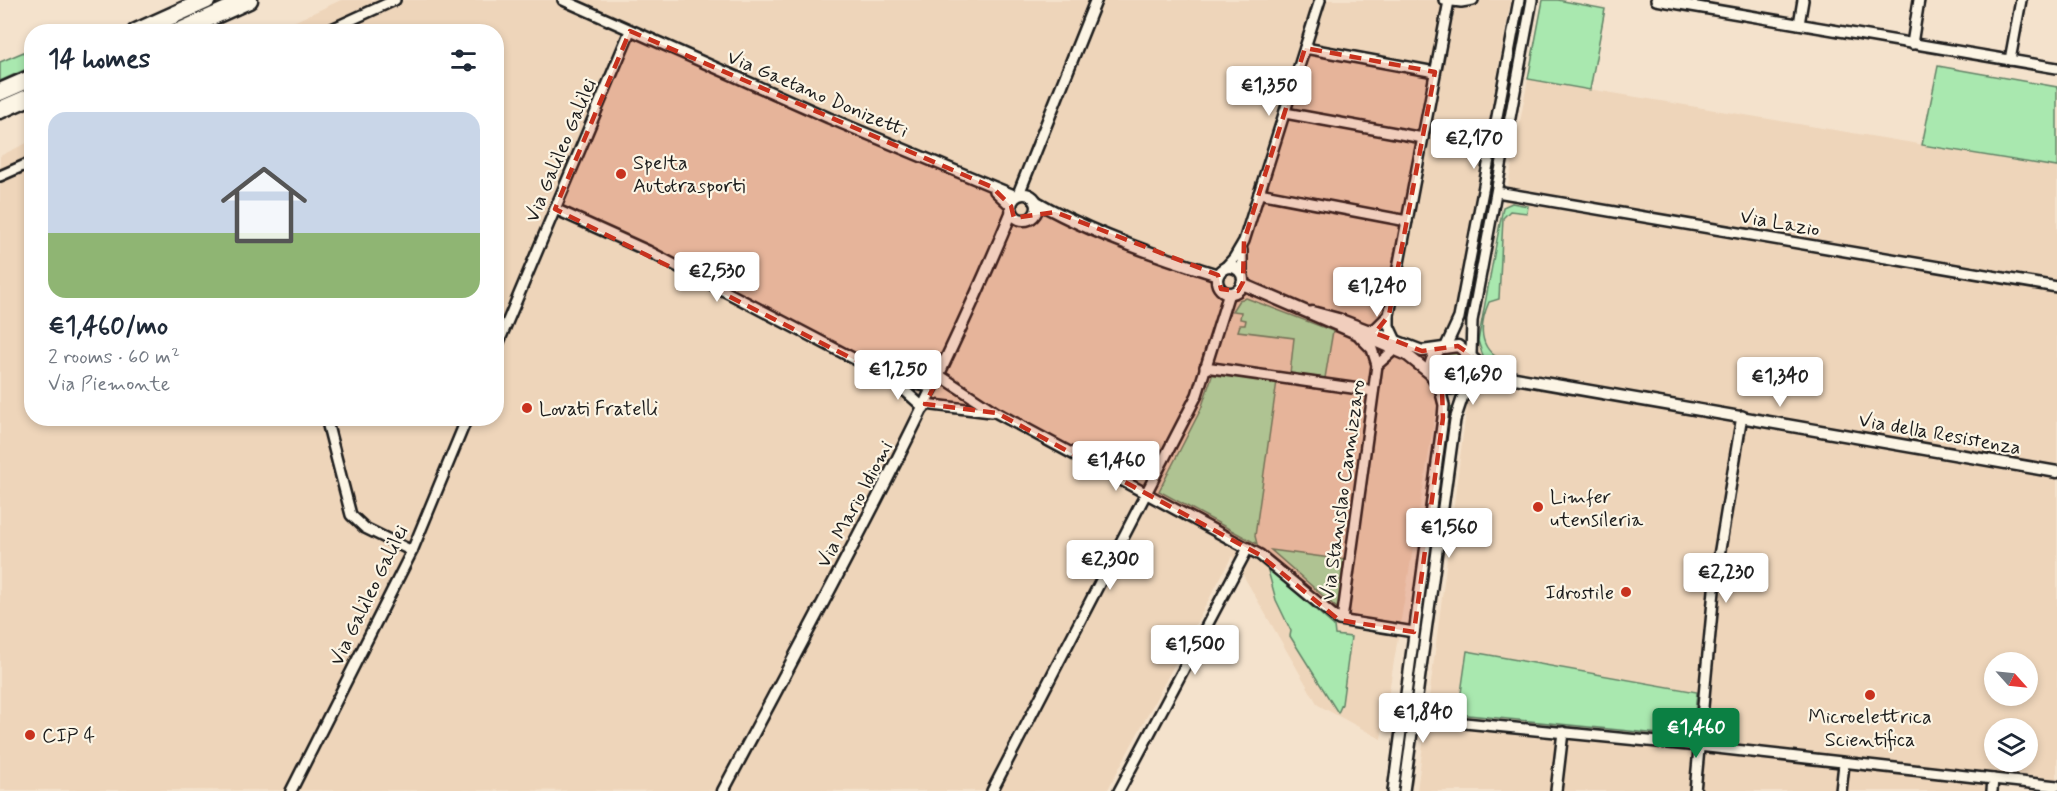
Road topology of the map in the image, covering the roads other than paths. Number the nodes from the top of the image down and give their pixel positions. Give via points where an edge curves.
1 (207, 0) edge
2 (249, 0) edge
3 (394, 0) edge
4 (563, 0) edge
5 (1096, 0) edge
6 (1320, 0) edge
7 (1446, 0) edge
8 (1473, 0) edge
9 (1519, 0) edge
10 (1532, 0) edge
11 (1656, 0) edge
12 (1803, 0) edge
13 (1919, 0) edge
14 (2021, 0) edge
15 (154, 24) edge
16 (196, 24) edge
17 (342, 24) edge
18 (1799, 24) junction
19 (630, 31) junction
20 (1912, 44) junction
21 (1305, 48) junction
22 (2010, 60) junction
23 (2057, 68) edge
24 (1435, 72) junction
25 (24, 82) edge
26 (0, 92) edge
27 (24, 100) edge
28 (0, 110) edge
29 (1285, 113) junction
30 (1423, 138) junction
31 (24, 166) edge
32 (1027, 175) junction
33 (0, 176) edge
34 (1497, 192) junction
35 (1259, 193) junction
36 (1033, 198) junction
37 (1015, 206) junction
38 (555, 209) junction
39 (1055, 212) junction
40 (1033, 215) junction
41 (1407, 220) junction
42 (1244, 242) junction
43 (1221, 272) junction
44 (1242, 279) junction
45 (2057, 288) edge
46 (1229, 293) junction
47 (1312, 312) junction
48 (1389, 315) junction
49 (504, 330) edge
50 (1369, 330) junction
51 (1356, 334) junction
52 (1395, 345) junction
53 (1443, 348) junction
54 (1471, 355) junction
55 (1377, 365) junction
56 (1205, 367) junction
57 (939, 375) junction
58 (1432, 375) junction
59 (1497, 375) junction
60 (889, 377) junction
61 (1467, 384) junction
62 (1439, 385) junction
63 (933, 388) junction
64 (1373, 391) junction
65 (924, 406) junction
66 (997, 413) junction
67 (1742, 416) junction
68 (328, 426) edge
69 (464, 426) edge
70 (2057, 472) edge
71 (1146, 492) junction
72 (1248, 548) junction
73 (412, 550) junction
74 (1342, 620) junction
75 (1414, 632) junction
76 (1414, 718) junction
77 (1563, 732) junction
78 (1699, 746) junction
79 (1844, 764) junction
80 (1993, 779) junction
81 (2057, 786) edge
82 (290, 789) edge
83 (723, 791) edge
84 (992, 791) edge
85 (1119, 791) edge
86 (1393, 791) edge
87 (1404, 791) edge
88 (1556, 791) edge
89 (1695, 791) edge
90 (1841, 791) edge
91 (1992, 791) edge

1 - 15 highway
2 - 16 highway
3 - 17 street
4 - 19 street, Via Gaetano Donizetti
5 - 32 street
6 - 21 street
7 - 8 street
7 - 24 street
9 - 53 street via 1460,318
10 - 34 street
11 - 18 street
12 - 18 street
13 - 20 street
14 - 22 street
18 - 20 street
19 - 37 street, Via Gaetano Donizetti via 992,187
19 - 38 street, Via Galileo Galilei
20 - 22 street
21 - 24 street
21 - 29 street
22 - 23 street
24 - 30 street
25 - 26 highway
27 - 28 highway
29 - 30 street
29 - 35 street
30 - 41 street
31 - 33 street
32 - 36 street
32 - 37 street
34 - 45 street, Via Lazio
34 - 54 street via 1472,321
35 - 41 street
35 - 42 street
36 - 37 street
36 - 39 street
36 - 40 street
37 - 40 street, Via Mario Idiomi
37 - 57 street, Via Mario Idiomi
38 - 49 street, Via Galileo Galilei
38 - 60 street via 648,251
39 - 40 street
39 - 43 street
41 - 48 street
42 - 43 street
42 - 44 street
43 - 44 street via 1235,268
43 - 46 street via 1221,289
44 - 46 street via 1236,292
44 - 47 street
46 - 56 street
47 - 50 street
47 - 51 street
48 - 50 street via 1377,328
48 - 52 street
50 - 52 street
51 - 52 street
51 - 55 street, Via Stanislao Cannizzaro via 1372,349
52 - 53 street via 1422,351
52 - 55 street, Via Stanislao Cannizzaro
52 - 58 street
53 - 54 street via 1458,346
53 - 58 street via 1431,362
54 - 59 street, Via della Resistenza
54 - 61 street via 1474,372
55 - 64 street, Via Stanislao Cannizzaro
56 - 64 street
56 - 71 street via 1197,395
57 - 63 street, Via Mario Idiomi
57 - 66 street
58 - 62 street
59 - 61 street, Via della Resistenza
59 - 67 street, Via della Resistenza
60 - 63 street
60 - 65 street
61 - 62 street via 1456,389
61 - 76 street via 1455,420
62 - 75 street via 1443,418
63 - 65 street, Via Mario Idiomi
64 - 74 street, Via Stanislao Cannizzaro
65 - 66 street
65 - 83 street, Via Mario Idiomi
66 - 71 street
67 - 70 street, Via della Resistenza
67 - 78 street via 1714,580
68 - 73 street via 351,515 365,528
69 - 73 street, Via Galileo Galilei
71 - 72 street
71 - 84 street
72 - 74 street
72 - 85 street
73 - 82 street, Via Galileo Galilei
74 - 75 street
75 - 86 street
76 - 77 street
76 - 87 street
77 - 78 street
77 - 88 street
78 - 79 street
78 - 89 street
79 - 80 street
79 - 90 street
80 - 81 street
80 - 91 street

